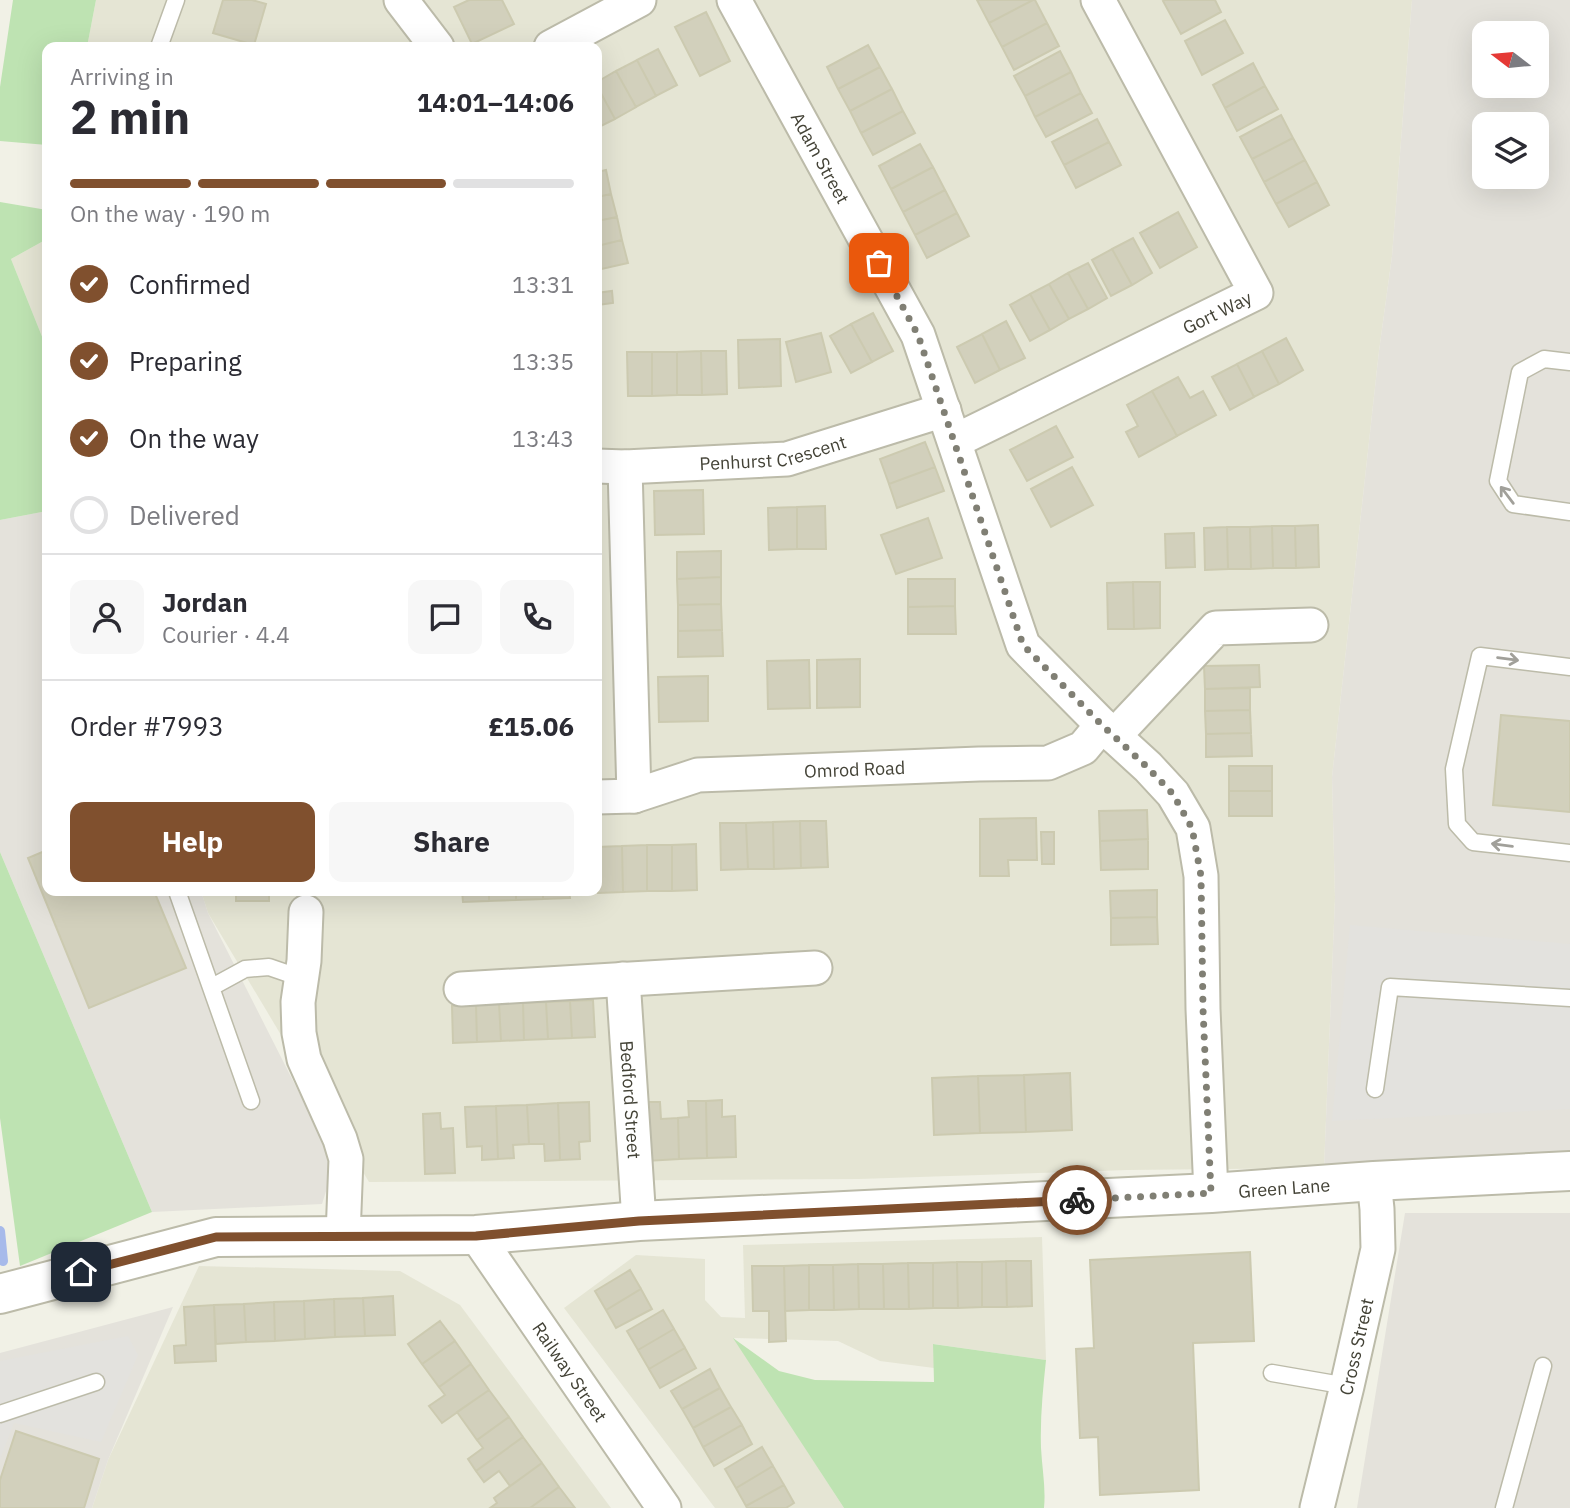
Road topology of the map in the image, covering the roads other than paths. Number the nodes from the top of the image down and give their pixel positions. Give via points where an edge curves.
1 (176, 0) edge
2 (401, 0) edge
3 (639, 0) edge
4 (734, 0) edge
5 (1098, 0) edge
6 (161, 42) edge
7 (433, 42) edge
8 (560, 42) edge
9 (1570, 362) edge
10 (949, 425) junction
11 (611, 466) edge
12 (1570, 512) edge
13 (1311, 625) dead end
14 (1570, 667) edge
15 (1108, 731) junction
16 (634, 796) junction
17 (602, 797) edge
18 (1570, 853) edge
19 (179, 896) edge
20 (306, 912) dead end
21 (816, 968) dead end
22 (301, 978) junction
23 (623, 979) junction
24 (212, 987) junction
25 (461, 989) dead end
26 (1570, 998) edge
27 (1376, 1089) dead end
28 (251, 1101) dead end
29 (1570, 1171) edge
30 (1374, 1181) junction
31 (1211, 1193) junction
32 (639, 1221) junction
33 (343, 1236) junction
34 (476, 1236) junction
35 (0, 1294) edge
36 (1543, 1366) dead end
37 (1272, 1373) dead end
38 (96, 1382) dead end
39 (1347, 1386) junction
40 (0, 1414) edge
41 (664, 1508) edge
42 (1317, 1508) edge
43 (1504, 1508) edge

1 - 6 lane
2 - 7 street
3 - 8 street
4 - 10 street, Adam Street via 918,335
5 - 10 street, Gort Way via 1256,293
12 -> 9 lane via 1513,504 1498,481 1520,372 1544,359
10 - 11 street, Penhurst Crescent via 787,459
10 - 15 street, Adam Street via 1023,645
11 - 16 street
13 - 15 street, Omrod Road via 1216,628
18 -> 14 lane via 1473,842 1457,824 1454,769 1480,656
15 - 16 street, Omrod Road via 1048,763 698,775
15 - 31 street, Adam Street via 1173,794 1192,828 1201,876
16 - 17 street, Omrod Road
19 - 24 lane
20 - 22 street
21 - 23 street
22 - 24 lane via 269,967 245,968
22 - 33 street via 299,1033 304,1059 346,1159
23 - 25 street
23 - 32 street, Bedford Street
24 - 28 lane
26 - 27 lane via 1390,987
29 - 30 street, Green Lane
30 - 31 street, Green Lane
30 - 39 street, Cross Street via 1378,1249
31 - 32 street, Green Lane
32 - 34 street, Green Lane
33 - 34 street, Green Lane
33 - 35 street, Green Lane via 216,1237
34 - 41 street, Railway Street
36 - 43 lane
37 - 39 lane
38 - 40 lane
39 - 42 street, Cross Street

